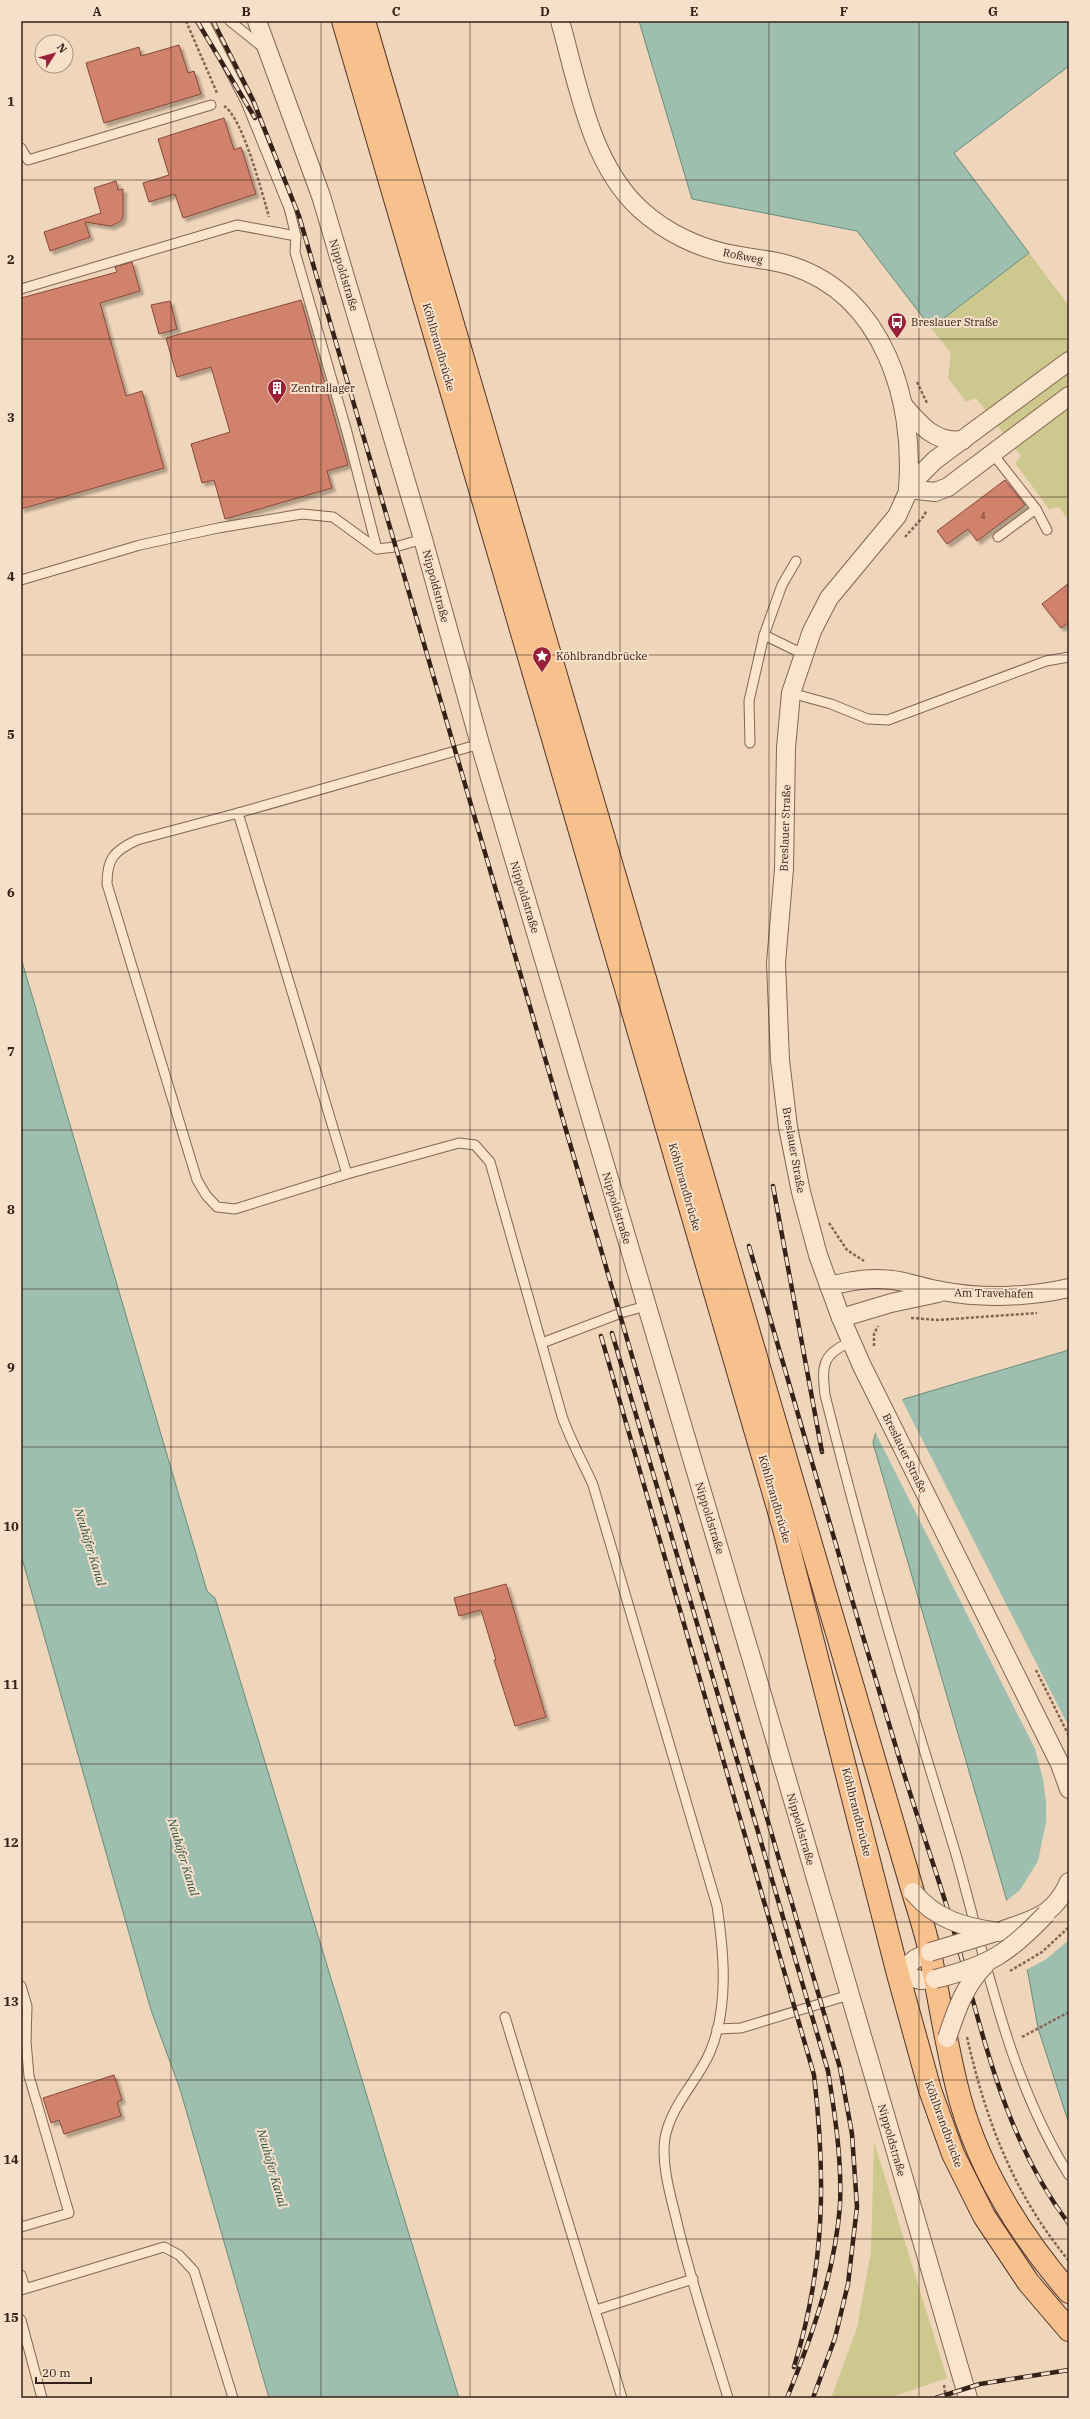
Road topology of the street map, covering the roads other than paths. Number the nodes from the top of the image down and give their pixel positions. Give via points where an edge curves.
1 (204, 21) edge
2 (230, 21) edge
3 (257, 21) edge
4 (343, 21) edge
5 (364, 21) edge
6 (560, 21) edge
7 (270, 53) junction
8 (211, 104) dead end
9 (21, 148) edge
10 (296, 236) junction
11 (21, 289) edge
12 (1069, 361) edge
13 (1069, 396) edge
14 (904, 406) junction
15 (963, 440) junction
16 (1000, 448) junction
17 (908, 489) junction
18 (1036, 509) junction
19 (1047, 530) dead end
20 (998, 537) dead end
21 (423, 539) junction
22 (377, 549) junction
23 (796, 561) dead end
24 (21, 580) edge
25 (764, 635) junction
26 (803, 654) junction
27 (1069, 658) edge
28 (791, 693) junction
29 (750, 743) dead end
30 (480, 744) junction
31 (238, 813) junction
32 (347, 1174) junction
33 (828, 1286) junction
34 (1069, 1288) edge
35 (943, 1292) junction
36 (646, 1306) junction
37 (841, 1318) junction
38 (851, 1342) junction
39 (542, 1343) junction
40 (1069, 1789) edge
41 (1069, 1882) edge
42 (913, 1892) junction
43 (1046, 1914) junction
44 (998, 1932) junction
45 (930, 1952) junction
46 (985, 1965) junction
47 (898, 1974) junction
48 (935, 1979) junction
49 (21, 1986) edge
50 (849, 1995) junction
51 (505, 2017) dead end
52 (717, 2030) junction
53 (956, 2036) junction
54 (23, 2043) edge
55 (1058, 2158) junction
56 (1069, 2165) edge
57 (1069, 2175) edge
58 (21, 2227) edge
59 (21, 2275) edge
60 (692, 2279) junction
61 (23, 2289) edge
62 (1069, 2292) edge
63 (596, 2310) junction
64 (21, 2320) edge
65 (1069, 2330) edge
66 (42, 2398) edge
67 (233, 2398) edge
68 (622, 2398) edge
69 (728, 2398) edge
70 (968, 2398) edge

1 - 10 lane via 246,102 289,208
2 - 7 lane
3 - 7 street, Nippoldstraße
4 - 47 main road, Köhlbrandbrücke via 781,1518
5 - 42 main road, Köhlbrandbrücke
6 - 14 street, Roßweg via 596,142 628,197 659,224 680,237 733,255 791,265 812,273 836,289 858,310 875,333 895,372
7 - 21 street, Nippoldstraße via 321,196
8 - 9 lane via 28,160
10 - 11 lane via 237,225
10 - 22 lane via 295,252 347,432
12 - 15 street, Breslauer Straße
13 - 16 street
14 - 15 street via 924,428 937,437 950,441
14 - 17 street, Roßweg
15 - 17 street, Breslauer Straße via 924,469
16 - 17 street via 944,489 930,492
16 - 18 lane
17 - 26 street, Breslauer Straße via 902,508 894,520 829,598
18 - 19 lane
18 - 20 lane
21 - 22 lane via 396,547
21 - 30 street, Nippoldstraße
22 - 24 lane via 333,516 302,514 218,528 140,545
23 - 25 lane via 782,585
25 - 26 lane
25 - 29 lane via 749,701
26 - 28 street, Breslauer Straße
27 - 28 lane via 1046,661 888,720 868,719 831,704
28 - 33 street, Breslauer Straße via 786,748 784,869 776,963 778,1027 784,1097 794,1161
30 - 31 lane
30 - 36 street, Nippoldstraße
31 - 32 lane
31 - 32 lane via 137,840 122,847 107,867 107,884 197,1180 206,1196 217,1208 235,1209
32 - 39 lane via 459,1143 475,1145 490,1162
33 - 35 street, Am Travehafen via 851,1280 886,1279
33 - 37 street, Breslauer Straße
34 - 35 street, Am Travehafen via 1027,1295
35 - 37 street, Am Travehafen via 891,1302
36 - 39 lane
36 - 50 street, Nippoldstraße
37 - 38 street, Breslauer Straße
38 - 40 street, Breslauer Straße via 1060,1764
38 - 55 lane via 828,1356 824,1365 825,1395 858,1523 998,2005 1023,2082
39 - 52 lane via 570,1440 582,1459 593,1485 717,1906 723,1969
41 - 43 street via 1060,1899
42 - 44 street, bridge via 928,1907 949,1921 966,1927
42 - 45 main road, Köhlbrandbrücke
43 - 44 street, bridge
43 - 46 street, bridge via 1015,1946
44 - 45 street, bridge
45 - 47 street via 915,1959
45 - 48 main road, Köhlbrandbrücke
46 - 48 street, bridge
46 - 53 street, bridge via 972,1980 959,2002
47 - 48 street via 921,1980
47 - 65 main road, Köhlbrandbrücke via 937,2112 962,2176 1012,2261 1044,2303
48 - 53 main road, Köhlbrandbrücke
49 - 54 lane via 27,2006
50 - 52 lane via 741,2028
50 - 70 street, Nippoldstraße
51 - 63 lane
52 - 60 lane via 710,2053 679,2102 665,2138 671,2198
53 - 62 main road, Köhlbrandbrücke via 960,2099 991,2179 1027,2239
54 - 58 lane via 29,2076 69,2213
55 - 56 lane
55 - 57 lane
59 - 61 lane
60 - 63 lane
60 - 69 lane
61 - 67 lane via 164,2247 179,2255 194,2271
63 - 68 lane
64 - 66 lane

